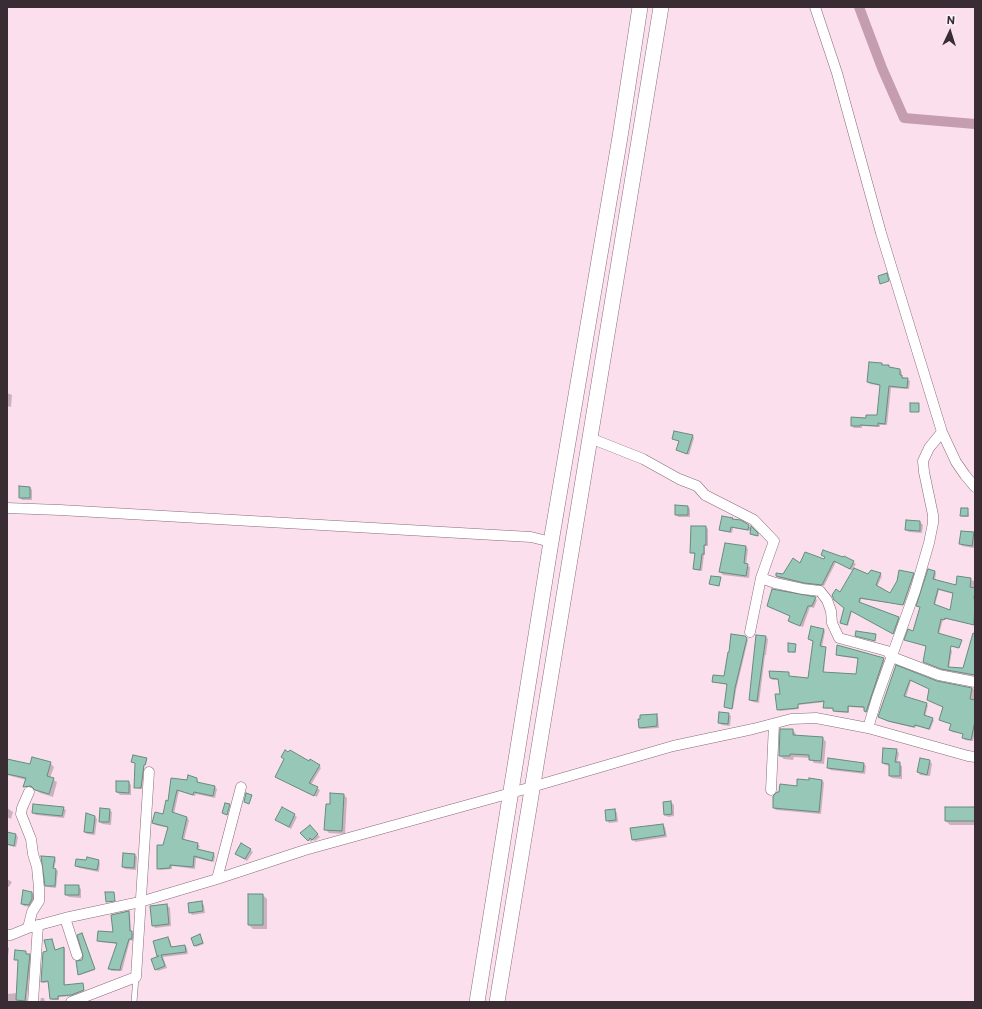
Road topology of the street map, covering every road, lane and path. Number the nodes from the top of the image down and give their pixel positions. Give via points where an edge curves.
1 (640, 7) edge
2 (662, 7) edge
3 (815, 7) edge
4 (942, 432) junction
5 (590, 438) junction
6 (975, 487) edge
7 (7, 508) edge
8 (551, 542) junction
9 (761, 578) junction
10 (544, 588) junction
11 (564, 593) junction
12 (750, 632) dead end
13 (892, 657) junction
14 (975, 682) edge
15 (774, 724) junction
16 (868, 728) junction
17 (975, 757) edge
18 (149, 772) dead end
19 (532, 786) junction
20 (241, 787) dead end
21 (771, 790) dead end
22 (29, 792) dead end
23 (511, 793) junction
24 (217, 879) junction
25 (140, 902) junction
26 (65, 918) junction
27 (38, 925) junction
28 (28, 928) junction
29 (7, 935) edge
30 (77, 955) dead end
31 (136, 978) junction
32 (33, 1002) edge
33 (71, 1002) edge
34 (134, 1002) edge
35 (478, 1002) edge
36 (497, 1002) edge

1 - 8 main road
2 - 5 main road
3 - 4 street via 837,73
4 - 6 street via 956,462
4 - 13 street via 929,448 923,461 933,515 932,528 925,558
5 - 9 street via 643,459 697,486 705,495 754,520 774,541
5 - 11 main road
7 - 8 street via 502,535 531,537
8 - 10 main road
9 - 12 street
9 - 13 street via 820,591 827,600 832,623 839,638 887,651
10 - 11 main road
10 - 23 main road
11 - 19 main road
13 - 14 street via 939,675
13 - 16 street
15 - 16 street via 791,719 816,718
15 - 19 street via 673,746
15 - 21 street
16 - 17 street
18 - 25 street
19 - 23 street
19 - 36 main road
20 - 24 street
22 - 28 street via 21,814 31,839 37,866 39,901 32,912
23 - 24 street via 305,850
23 - 35 main road
24 - 25 street
25 - 26 street
25 - 31 street
26 - 27 street
26 - 30 street
27 - 28 street
27 - 32 street
28 - 29 street
31 - 33 street
31 - 34 lane

